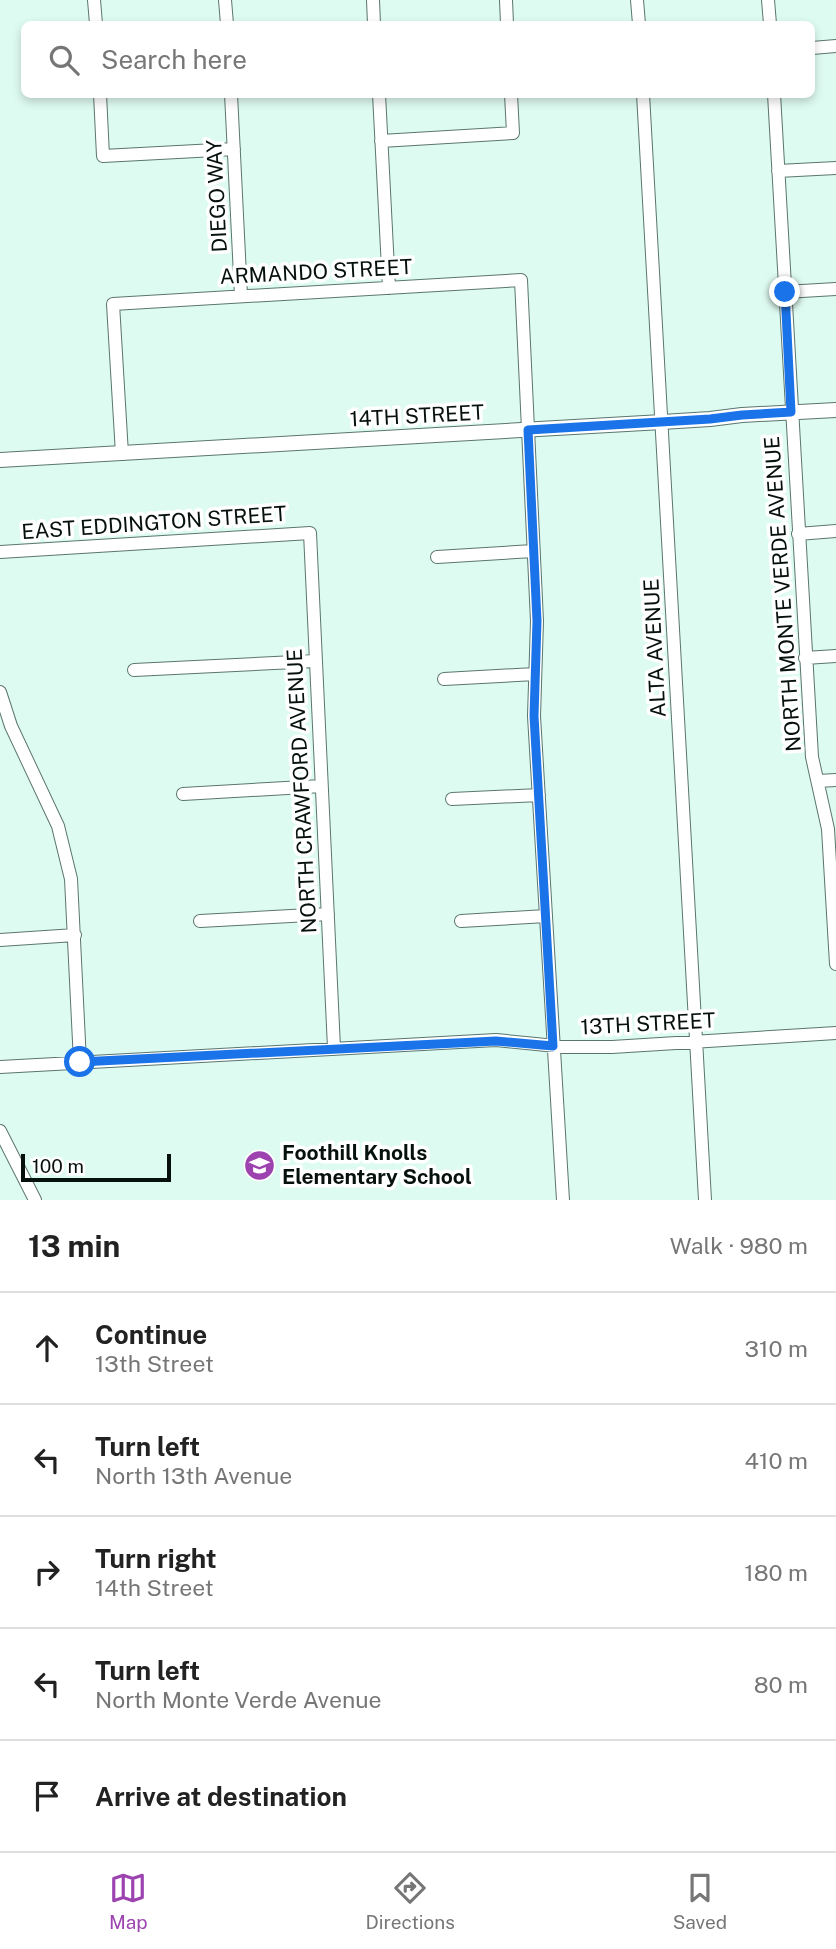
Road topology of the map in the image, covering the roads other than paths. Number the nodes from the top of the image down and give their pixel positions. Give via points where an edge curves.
1 (94, 0) edge
2 (225, 0) edge
3 (373, 0) edge
4 (506, 0) edge
5 (637, 0) edge
6 (768, 0) edge
7 (96, 21) edge
8 (227, 21) edge
9 (374, 21) edge
10 (507, 21) edge
11 (639, 21) edge
12 (770, 21) edge
13 (836, 47) edge
14 (815, 48) edge
15 (100, 98) edge
16 (231, 98) edge
17 (379, 98) edge
18 (511, 98) edge
19 (643, 98) edge
20 (774, 98) edge
21 (381, 141) junction
22 (234, 149) junction
23 (836, 168) edge
24 (778, 171) junction
25 (389, 288) junction
26 (836, 289) edge
27 (785, 292) junction
28 (241, 296) junction
29 (836, 410) edge
30 (791, 412) junction
31 (662, 422) junction
32 (528, 430) junction
33 (122, 454) junction
34 (0, 460) edge
35 (836, 531) edge
36 (310, 533) joint
37 (798, 534) junction
38 (533, 551) junction
39 (0, 552) edge
40 (437, 557) dead end
41 (836, 656) edge
42 (805, 658) junction
43 (315, 661) junction
44 (134, 670) dead end
45 (536, 674) junction
46 (444, 679) dead end
47 (0, 692) edge
48 (836, 780) edge
49 (818, 781) junction
50 (321, 786) junction
51 (183, 794) dead end
52 (539, 795) junction
53 (452, 799) dead end
54 (834, 908) edge
55 (328, 914) junction
56 (546, 916) junction
57 (200, 921) dead end
58 (461, 921) dead end
59 (75, 935) junction
60 (0, 940) edge
61 (836, 964) edge
62 (836, 1034) edge
63 (695, 1042) junction
64 (553, 1046) junction
65 (334, 1048) junction
66 (80, 1062) junction
67 (0, 1067) edge
68 (0, 1131) edge
69 (35, 1200) edge
70 (563, 1200) edge
71 (705, 1200) edge

1 - 7 street
2 - 8 street
3 - 9 street
4 - 10 street
5 - 11 street
6 - 12 street
13 - 14 street
15 - 22 street via 103,156
16 - 22 street, DIEGO WAY
17 - 21 street
18 - 21 street via 513,133
19 - 31 street, ALTA AVENUE
20 - 24 street, NORTH MONTE VERDE AVENUE
21 - 25 street
22 - 28 street, DIEGO WAY
23 - 24 street
24 - 27 street, NORTH MONTE VERDE AVENUE
25 - 28 street, ARMANDO STREET
25 - 32 street, ARMANDO STREET via 521,280
26 - 27 street
27 - 30 street, NORTH MONTE VERDE AVENUE
28 - 33 street, ARMANDO STREET via 113,303
29 - 30 street, 14TH STREET
30 - 31 street, 14TH STREET
30 - 37 street, NORTH MONTE VERDE AVENUE
31 - 32 street, 14TH STREET
31 - 63 street, ALTA AVENUE
32 - 33 street, 14TH STREET
32 - 38 street
33 - 34 street, 14TH STREET
35 - 37 street
36 - 39 street, EAST EDDINGTON STREET
36 - 43 street, NORTH CRAWFORD AVENUE
37 - 42 street, NORTH MONTE VERDE AVENUE
38 - 40 street
38 - 45 street
41 - 42 street
42 - 49 street, NORTH MONTE VERDE AVENUE
43 - 44 street
43 - 50 street, NORTH CRAWFORD AVENUE
45 - 46 street
45 - 52 street
47 - 59 street via 58,826 71,879
48 - 49 street
49 - 54 street, NORTH MONTE VERDE AVENUE via 828,829
50 - 51 street
50 - 55 street, NORTH CRAWFORD AVENUE
52 - 53 street
52 - 56 street
54 - 61 street, NORTH MONTE VERDE AVENUE
55 - 57 street
55 - 65 street, NORTH CRAWFORD AVENUE
56 - 58 street
56 - 64 street
59 - 60 street
59 - 66 street
62 - 63 street, 13TH STREET
63 - 64 street, 13TH STREET
63 - 71 street, ALTA AVENUE
64 - 65 street, 13TH STREET via 496,1041
64 - 70 street
65 - 66 street, 13TH STREET
66 - 67 street, 13TH STREET
68 - 69 street

